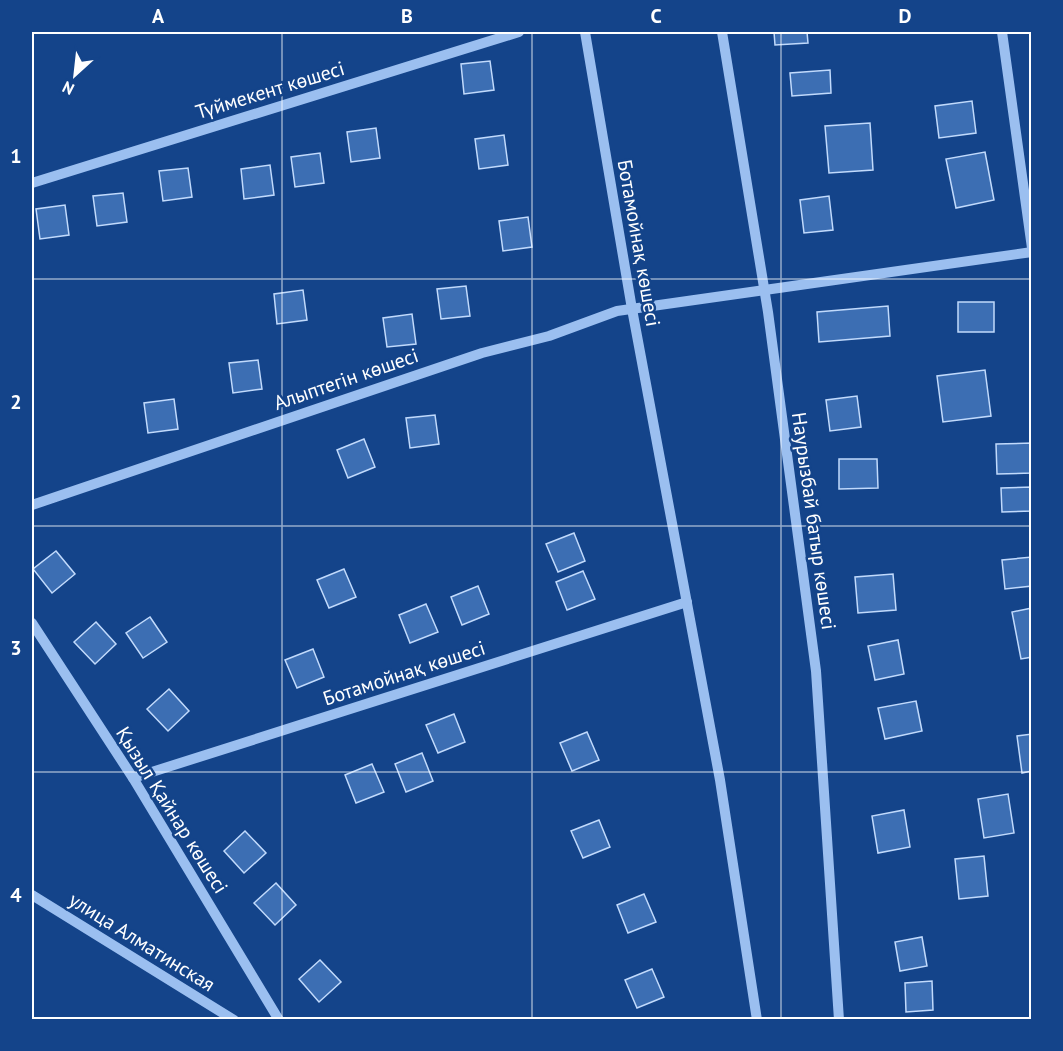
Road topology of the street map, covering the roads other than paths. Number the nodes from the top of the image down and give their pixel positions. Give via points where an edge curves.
1 (519, 32) edge
2 (585, 32) edge
3 (722, 32) edge
4 (1002, 32) edge
5 (32, 183) edge
6 (1032, 250) edge
7 (765, 290) junction
8 (632, 309) junction
9 (32, 505) edge
10 (687, 602) junction
11 (32, 622) edge
12 (133, 778) junction
13 (32, 895) edge
14 (234, 1020) edge
15 (279, 1020) edge
16 (757, 1020) edge
17 (839, 1020) edge

1 - 5 street, Түймекент көшесі
2 - 8 street, Ботамойнақ көшесі
3 - 7 street, Наурызбай батыр көшесі
4 - 6 street
6 - 7 street, Алыптегін көшесі
7 - 8 street, Алыптегін көшесі
7 - 17 street, Наурызбай батыр көшесі via 816,671
8 - 9 street, Алыптегін көшесі via 482,353
8 - 10 street, Ботамойнақ көшесі
10 - 12 street, Ботамойнақ көшесі
10 - 16 street, Ботамойнақ көшесі via 720,780
11 - 12 street, Қызыл Қайнар көшесі
12 - 15 street, Қызыл Қайнар көшесі
13 - 14 street, улица Алматинская

